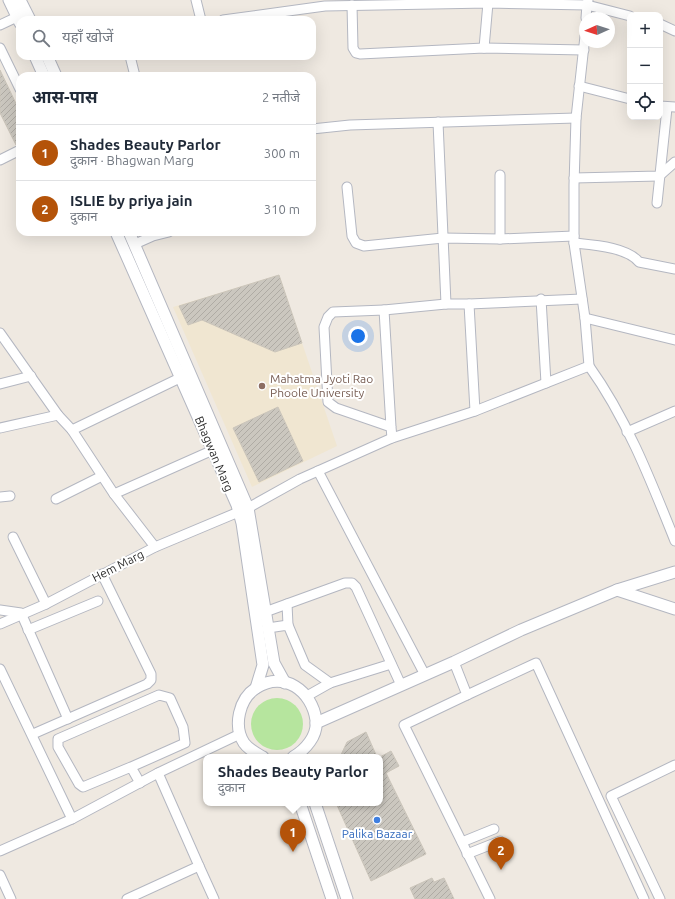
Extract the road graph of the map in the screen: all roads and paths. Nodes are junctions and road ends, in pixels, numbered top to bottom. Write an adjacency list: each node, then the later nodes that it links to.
1 (9, 0): 11 (street)
2 (20, 0): 12 (street)
3 (196, 0): 13 (street)
4 (399, 2): 7 (street); 8 (street)
5 (588, 2): 7 (street); 9 (street); 10 (street)
6 (325, 3): 8 (street); 14 (street)
7 (488, 3): 20 (street)
8 (352, 5): 20 (street)
9 (587, 12)
10 (627, 15)
11 (17, 16)
12 (28, 16)
13 (200, 16)
14 (247, 16)
15 (16, 21): 16 (street)
16 (0, 25)
17 (663, 25): 18 (street)
18 (675, 31)
19 (0, 48): 28 (street)
20 (484, 48): 21 (street)
21 (584, 50): 29 (street)
22 (37, 60): 25 (street)
23 (49, 60): 26 (street)
24 (131, 60): 27 (street)
25 (42, 72)
26 (54, 72)
27 (134, 72)
28 (16, 81)
29 (579, 86): 30 (street); 32 (street)
30 (627, 98)
31 (667, 107): 39 (street)
32 (576, 118): 33 (street); 40 (street)
33 (438, 122): 34 (street); 46 (street)
34 (316, 129)
35 (16, 152): 36 (street)
36 (0, 160)
37 (675, 162): 39 (street)
38 (500, 175): 47 (street)
39 (659, 176): 40 (street); 42 (street)
40 (574, 178): 48 (street)
41 (347, 186): 46 (street)
42 (657, 203)
43 (118, 236): 61 (street, Bhagwan Marg)
44 (131, 236): 49 (street, Bhagwan Marg)
45 (153, 236): 49 (street)
46 (443, 238): 47 (street); 53 (street)
47 (500, 239): 48 (street)
48 (574, 239): 50 (street); 52 (street)
49 (135, 244): 61 (street, Bhagwan Marg)
50 (675, 269)
51 (541, 299): 52 (street); 54 (street); 62 (street)
52 (582, 299): 56 (street)
53 (446, 304): 54 (street); 55 (street)
54 (469, 304): 64 (street)
55 (384, 310): 67 (street); 67 (street)
56 (585, 318): 58 (street); 59 (street)
57 (0, 333): 60 (street)
58 (675, 340)
59 (589, 366): 62 (street, Hem Marg); 70 (street)
60 (31, 376): 63 (street); 66 (street)
61 (185, 376): 69 (street); 72 (street, Bhagwan Marg); 79 (street, Bhagwan Marg)
62 (546, 383): 64 (street, Hem Marg)
63 (0, 384)
64 (475, 411): 71 (street, Hem Marg)
65 (675, 411): 70 (street)
66 (58, 415): 68 (street); 69 (street)
67 (391, 427): 71 (street)
68 (0, 428)
69 (72, 430): 74 (street)
70 (627, 432): 81 (street)
71 (392, 438): 73 (street, Hem Marg)
72 (212, 450): 75 (street); 79 (street, Bhagwan Marg)
73 (318, 471): 79 (street, Hem Marg); 100 (street)
74 (102, 476): 75 (street); 78 (street)
75 (114, 494): 82 (street)
76 (10, 496): 77 (street)
77 (0, 497)
78 (56, 499)
79 (243, 510): 82 (street, Hem Marg); 91 (street, Bhagwan Marg); 104 (street, Bhagwan Marg)
80 (13, 537): 87 (street)
81 (675, 541)
82 (155, 547): 84 (street, Hem Marg)
83 (675, 572): 85 (street)
84 (102, 574): 87 (street, Hem Marg); 107 (street)
85 (617, 590): 89 (street); 97 (street)
86 (98, 601): 96 (street)
87 (46, 604): 92 (street, Hem Marg)
88 (287, 604): 91 (street); 94 (street); 98 (street)
89 (675, 609)
90 (0, 610): 92 (street)
91 (266, 612): 95 (street, Bhagwan Marg)
92 (22, 613): 93 (street, Hem Marg); 96 (street)
93 (0, 624)
94 (288, 625): 95 (street); 102 (street)
95 (268, 628): 101 (street, Bhagwan Marg)
96 (28, 630): 107 (street)
97 (454, 662): 100 (street); 105 (street)
98 (391, 664): 102 (street); 103 (street)
99 (0, 669): 109 (street)
100 (425, 674): 103 (street)
101 (285, 683): 104 (street); 106 (street)
102 (330, 683): 106 (street)
103 (401, 685): 108 (street)
104 (256, 688): 110 (street)
105 (467, 694): 122 (street); 133 (street)
106 (307, 696): 108 (street)
107 (68, 719): 109 (street)
108 (316, 723): 111 (street)
109 (33, 734): 119 (street)
110 (240, 734): 112 (street); 115 (street)
111 (304, 753)
112 (258, 754)
113 (675, 765): 134 (street)
114 (131, 767): 114 (street); 116 (street)
115 (158, 773): 116 (street); 125 (street)
116 (140, 783): 119 (street)
117 (301, 806): 130 (street)
118 (316, 806): 131 (street)
119 (72, 819): 123 (street)
120 (494, 829): 122 (street)
121 (500, 841): 124 (street)
122 (462, 842): 124 (street)
123 (0, 851)
124 (468, 854): 132 (street)
125 (199, 866): 128 (street); 129 (street)
126 (0, 876): 127 (street)
127 (11, 899)
128 (127, 899)
129 (214, 899)
130 (332, 899)
131 (347, 899)
132 (490, 899)
133 (644, 899)
134 (660, 899)

